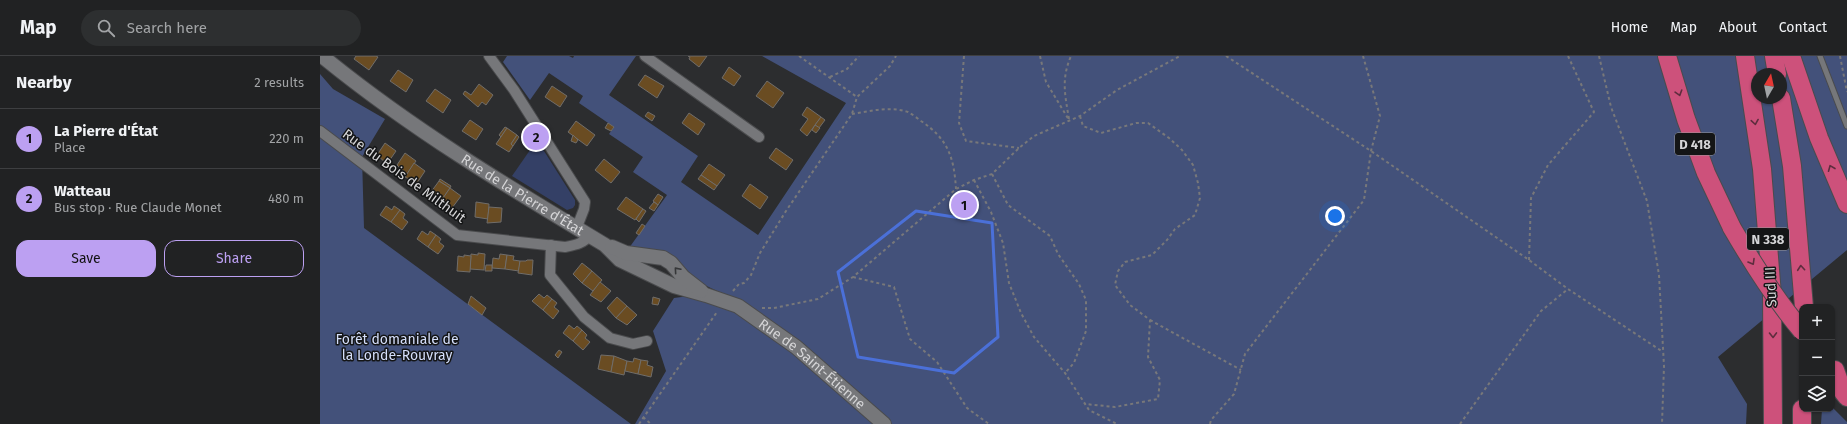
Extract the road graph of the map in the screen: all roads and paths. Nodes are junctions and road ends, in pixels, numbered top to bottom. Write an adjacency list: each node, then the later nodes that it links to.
1 (322, 56): 38 (street, Rue de la Pierre d'État)
2 (489, 56): 38 (street)
3 (645, 56): 31 (street)
4 (799, 56): 22 (path)
5 (859, 56): 22 (path)
6 (896, 56): 24 (path)
7 (964, 56): 32 (path)
8 (1040, 56): 28 (path)
9 (1071, 56): 28 (path)
10 (1180, 56): 27 (path)
11 (1226, 56): 33 (path)
12 (1363, 56): 33 (path)
13 (1568, 56): 42 (path)
14 (1599, 56): 53 (path)
15 (1667, 56): 51 (highway, D 418, one-way to 51, bridge)
16 (1745, 56): 69 (highway, Sud III / N 338, one-way to 69)
17 (1774, 56): 21 (highway)
18 (1792, 56): 37 (highway, one-way to 18)
19 (1820, 56): 29 (lane)
20 (1840, 56): 23 (path)
21 (1776, 68)
22 (830, 77): 24 (path)
23 (1847, 92)
24 (857, 97): 26 (path)
25 (1782, 104): 47 (highway, N 338, one-way to 25)
26 (852, 114): 36 (path); 46 (path)
27 (1080, 116): 28 (path); 50 (path)
28 (1069, 120): 32 (path)
29 (1847, 126)
30 (320, 131): 40 (street, Rue du Bois de Milthuit)
31 (760, 136)
32 (1019, 148): 34 (path)
33 (1371, 151): 42 (path); 54 (path)
34 (992, 174): 35 (path); 55 (path)
35 (974, 180): 36 (path); 55 (path)
36 (956, 189): 43 (path)
37 (1847, 204)
38 (577, 227): 39 (street, Rue de la Pierre d'État)
39 (590, 235): 40 (street, Rue du Bois de Milthuit); 41 (street, Rue de la Pierre d'État)
40 (551, 245): 52 (street)
41 (605, 245): 45 (street, Rue de la Pierre d'État); 45 (street, one-way to 41)
42 (1529, 260): 44 (path)
43 (853, 277): 49 (path); 64 (path)
44 (1568, 289): 53 (path); 67 (path)
45 (706, 295): 46 (street, Rue de la Pierre d'État)
46 (724, 302): 48 (street, Rue de la Pierre d'État); 60 (path)
47 (1804, 304)
48 (738, 306): 63 (street, Rue de Saint-Étienne)
49 (760, 307)
50 (1150, 320): 54 (path); 58 (path)
51 (1799, 328)
52 (648, 341)
53 (1663, 352): 68 (path)
54 (1241, 370): 66 (path)
55 (1065, 373): 58 (path)
56 (1838, 373): 57 (highway)
57 (1847, 397)
58 (1085, 404): 65 (path)
59 (1802, 412): 70 (highway)
60 (643, 417): 61 (path); 62 (path)
61 (639, 424)
62 (651, 424)
63 (884, 424)
64 (989, 424)
65 (1117, 424)
66 (1210, 424)
67 (1460, 424)
68 (1662, 424)
69 (1773, 424)
70 (1802, 424)

